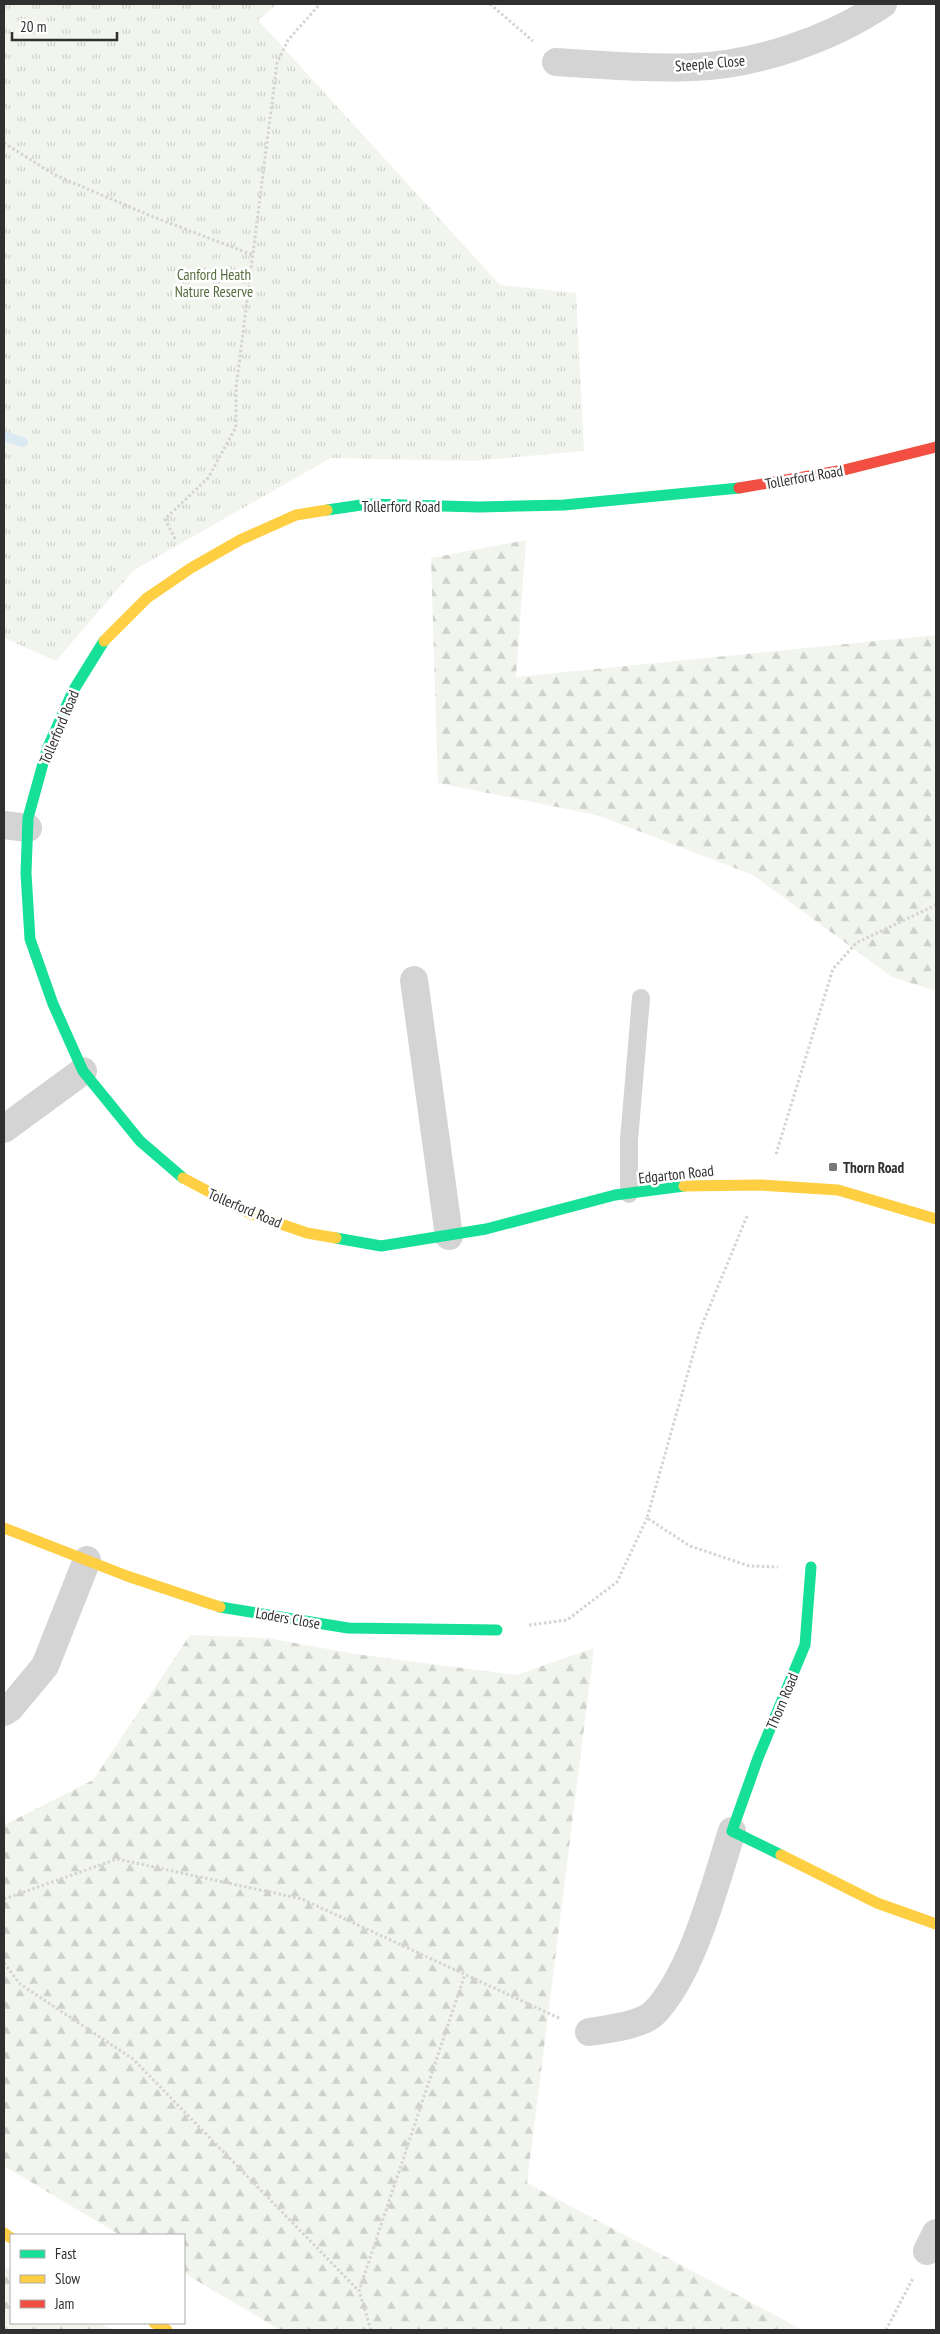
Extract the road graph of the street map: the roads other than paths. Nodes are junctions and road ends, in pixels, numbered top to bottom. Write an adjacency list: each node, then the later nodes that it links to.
1 (883, 4): 2 (street, Steeple Close)
2 (556, 62)
3 (936, 447): 4 (street, Tollerford Road)
4 (16, 826): 7 (street, Tollerford Road)
5 (414, 980): 11 (street)
6 (641, 998): 9 (lane)
7 (83, 1071): 8 (street); 11 (street, Tollerford Road)
8 (4, 1130)
9 (629, 1194): 10 (street, Edgarton Road); 11 (street, Edgarton Road)
10 (936, 1219)
11 (449, 1236)
12 (4, 1528): 13 (street, Loders Close)
13 (87, 1560): 15 (street, Loders Close); 16 (street)
14 (811, 1567): 17 (street, Thorn Road)
15 (497, 1630)
16 (4, 1712)
17 (732, 1831): 18 (street); 19 (street, Thorn Road)
18 (936, 1924)
19 (589, 2032)
20 (156, 2324): 21 (street)
21 (167, 2330)

